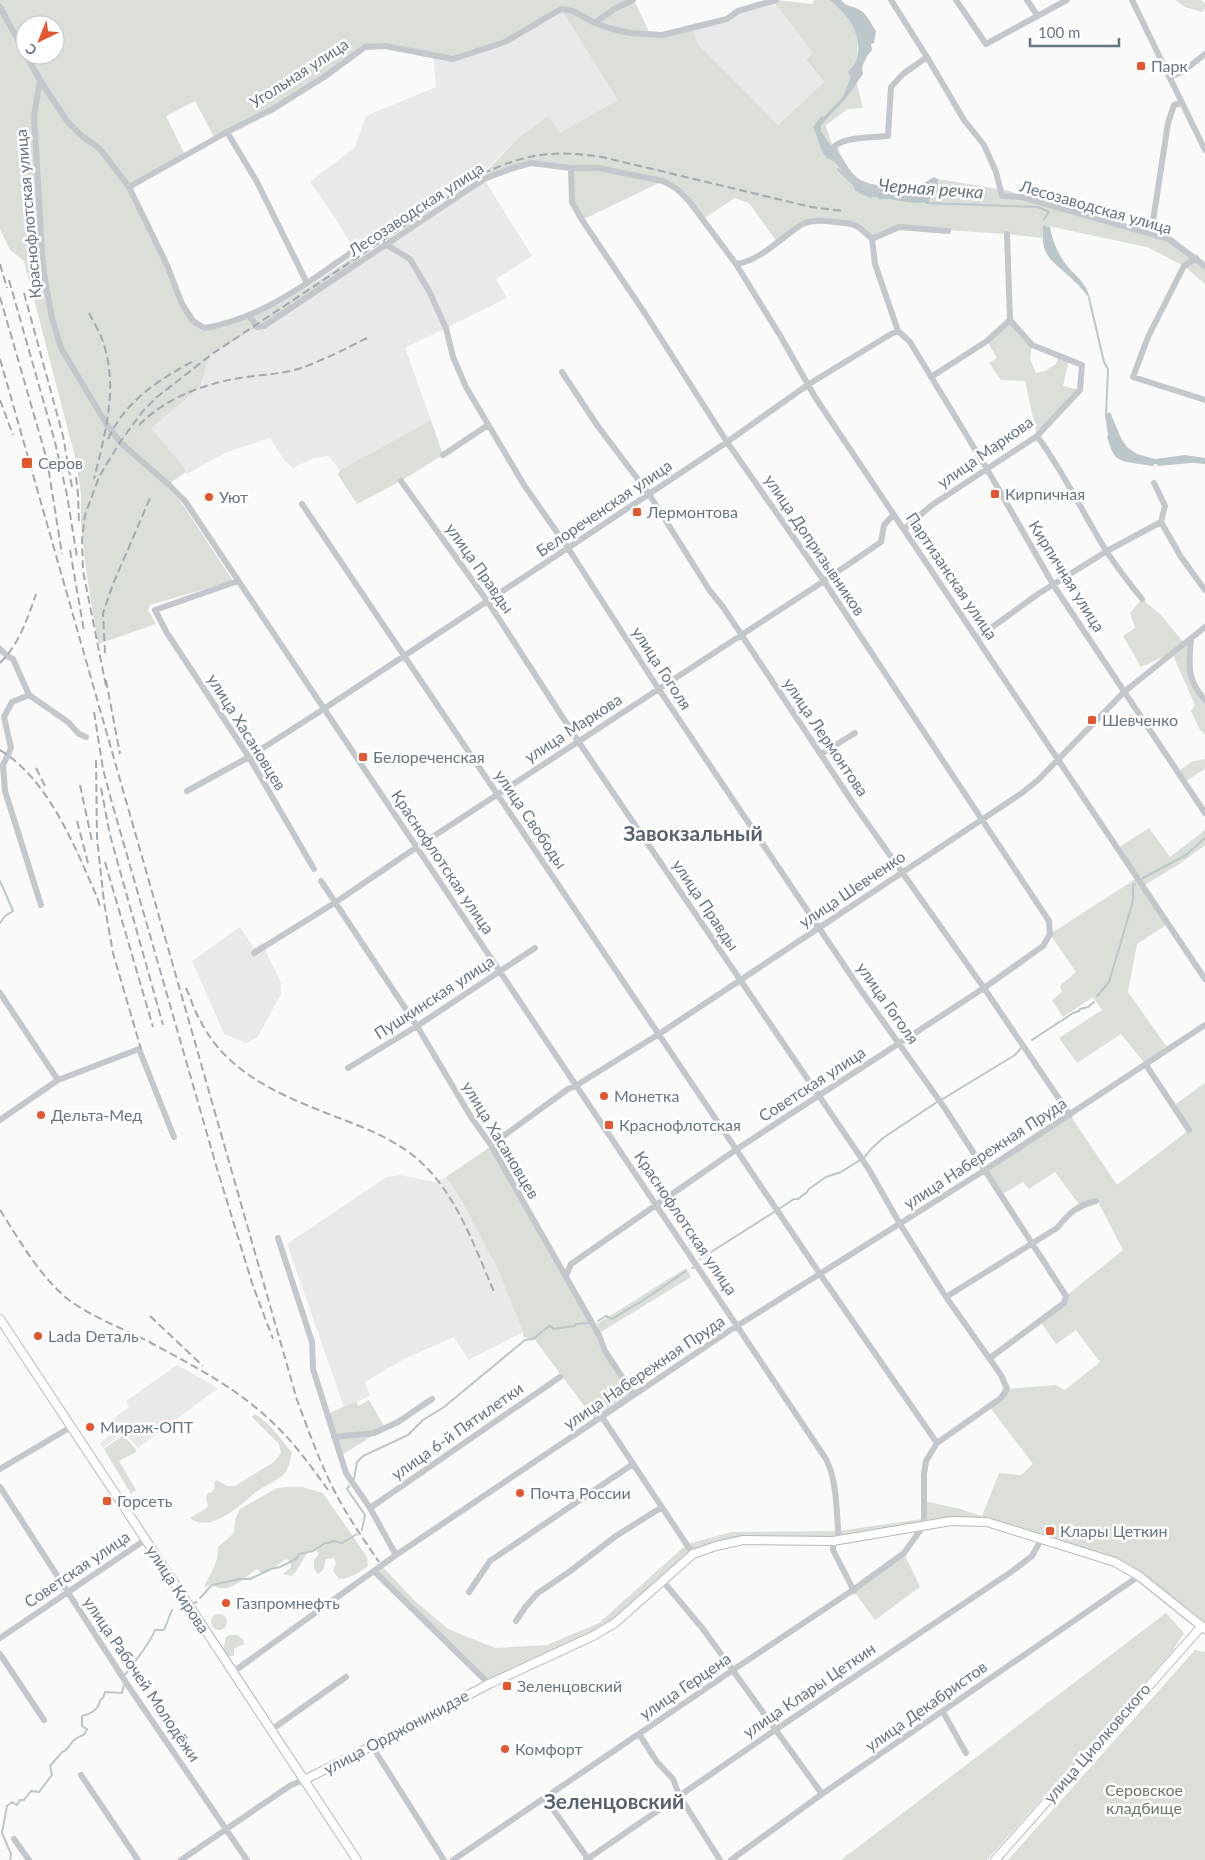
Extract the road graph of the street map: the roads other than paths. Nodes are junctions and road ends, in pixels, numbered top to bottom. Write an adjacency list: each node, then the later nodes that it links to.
1 (633, 0): 10 (street)
2 (891, 0): 13 (street)
3 (956, 0): 9 (street)
4 (1027, 0): 9 (street)
5 (1067, 0): 9 (street)
6 (1132, 0): 15 (street)
7 (773, 1): 10 (street, Угольная улица)
8 (0, 7): 11 (street)
9 (1037, 15)
10 (595, 23): 18 (street, Угольная улица)
11 (15, 34)
12 (1205, 54): 15 (street)
13 (928, 57): 23 (street); 26 (street, Лесозаводская улица)
14 (32, 65): 16 (street)
15 (1170, 77): 17 (street)
16 (40, 80): 21 (street); 55 (street, Краснофлотская улица)
17 (1182, 103): 19 (street); 26 (street)
18 (226, 132): 21 (street, Угольная улица); 33 (street)
19 (1205, 150)
20 (571, 168): 22 (street, Лесозаводская улица); 28 (street, Лесозаводская улица); 43 (street, улица Допризывников)
21 (129, 187): 34 (street)
22 (677, 189): 31 (street, Партизанская улица)
23 (893, 191)
24 (948, 231): 27 (street)
25 (1007, 234): 35 (street)
26 (1151, 234): 30 (street, Лесозаводская улица)
27 (872, 239): 31 (street); 36 (street, Кирпичная улица)
28 (385, 244): 34 (street, Лесозаводская улица); 41 (street, улица Гоголя)
29 (356, 247): 33 (street)
30 (1196, 258): 32 (street, Лесозаводская улица); 40 (street)
31 (736, 264): 39 (street, Партизанская улица)
32 (1205, 266)
33 (307, 283): 34 (street)
34 (249, 314)
35 (1010, 320): 38 (street); 42 (street, улица Маркова)
36 (898, 331): 38 (street, Кирпичная улица); 39 (street, Белореченская улица)
37 (562, 372): 48 (street, улица Лермонтова)
38 (931, 377): 45 (street, Кирпичная улица)
39 (809, 384): 43 (street, Белореченская улица); 50 (street, Партизанская улица)
40 (1205, 400)
41 (488, 425): 44 (street); 53 (street, улица Гоголя)
42 (1036, 436): 45 (street, улица Маркова); 54 (street)
43 (728, 442): 48 (street, Белореченская улица); 56 (street, улица Допризывников)
44 (443, 455)
45 (987, 469): 52 (street, улица Маркова); 57 (street, Кирпичная улица)
46 (401, 481): 60 (street, улица Правды)
47 (1154, 482): 51 (street)
48 (649, 494): 53 (street, Белореченская улица); 62 (street, улица Лермонтова)
49 (302, 504): 66 (street, улица Свободы)
50 (893, 515): 52 (street, Партизанская улица); 56 (street, улица Маркова)
51 (1161, 522): 54 (street); 58 (street)
52 (904, 529): 63 (street, Партизанская улица)
53 (568, 548): 60 (street, Белореченская улица); 67 (street, улица Гоголя)
54 (1106, 551): 57 (street); 59 (street)
55 (238, 581): 71 (street, Краснофлотская улица); 76 (street, улица Хасановцев)
56 (824, 581): 62 (street, улица Маркова); 81 (street, улица Допризывников)
57 (1054, 586): 63 (street); 68 (street, Кирпичная улица)
58 (1205, 590)
59 (1142, 599)
60 (488, 602): 66 (street, Белореченская улица); 74 (street, улица Правды)
61 (1205, 627): 64 (street, улица Шевченко)
62 (742, 636): 67 (street, улица Маркова); 75 (street, улица Лермонтова)
63 (977, 638): 77 (street, Партизанская улица)
64 (1191, 639): 68 (street, улица Шевченко); 70 (street)
65 (0, 649): 69 (street)
66 (404, 656): 71 (street, Белореченская улица); 79 (street, улица Свободы)
67 (658, 688): 74 (street, улица Маркова); 88 (street, улица Гоголя)
68 (1124, 692): 77 (street, улица Шевченко); 80 (street, Кирпичная улица)
69 (29, 694): 73 (street); 87 (street)
70 (1205, 700)
71 (324, 709): 76 (street, Белореченская улица); 82 (street, Краснофлотская улица)
72 (855, 733): 75 (street)
73 (86, 737)
74 (578, 741): 79 (street, улица Маркова); 93 (street, улица Правды)
75 (821, 754): 84 (street, улица Лермонтова)
76 (249, 757): 78 (street, Белореченская улица); 83 (street, улица Хасановцев)
77 (1059, 760): 81 (street, улица Шевченко); 94 (street, Партизанская улица)
78 (187, 791)
79 (498, 794): 82 (street, улица Маркова); 99 (street, улица Свободы)
80 (1205, 813)
81 (982, 819): 84 (street, улица Шевченко); 89 (street, улица Допризывников)
82 (417, 847): 86 (street, улица Маркова); 92 (street, Краснофлотская улица)
83 (314, 869)
84 (902, 873): 88 (street, улица Шевченко); 95 (street, улица Лермонтова)
85 (322, 881): 86 (street, улица Хасановцев)
86 (336, 902): 91 (street, улица Маркова); 97 (street, улица Хасановцев)
87 (41, 905)
88 (820, 928): 93 (street, улица Шевченко); 100 (street, улица Гоголя)
89 (1050, 934): 95 (street, Советская улица)
90 (535, 948): 92 (street, Пушкинская улица)
91 (254, 953)
92 (500, 971): 97 (street, Пушкинская улица); 104 (street, Краснофлотская улица)
93 (740, 979): 99 (street, улица Шевченко); 105 (street, улица Правды)
94 (1205, 979)
95 (984, 988): 100 (street, Советская улица); 106 (street, улица Лермонтова)
96 (0, 993): 103 (street)
97 (417, 1026): 102 (street, Пушкинская улица); 110 (street, улица Хасановцев)
98 (1205, 1026): 101 (street, улица Набережная Пруда)
99 (659, 1034): 104 (street, улица Шевченко); 111 (street, улица Свободы)
100 (899, 1043): 105 (street, Советская улица); 112 (street, улица Гоголя)
101 (1146, 1066): 106 (street, улица Набережная Пруда); 108 (street)
102 (348, 1068)
103 (58, 1080): 107 (street); 109 (street)
104 (577, 1085): 110 (street, улица Шевченко); 114 (street, Краснофлотская улица)
105 (819, 1096): 111 (street, Советская улица); 115 (street, улица Правды)
106 (1070, 1115): 112 (street, улица Набережная Пруда)
107 (0, 1120)
108 (1189, 1130)
109 (174, 1137)
110 (491, 1145): 119 (street, улица Хасановцев)
111 (737, 1149): 114 (street, Советская улица); 118 (street, улица Свободы)
112 (985, 1170): 115 (street, улица Набережная Пруда); 117 (street)
113 (1096, 1201): 117 (street)
114 (657, 1205): 119 (street, Советская улица); 122 (street, Краснофлотская улица)
115 (900, 1224): 118 (street, улица Набережная Пруда); 120 (street)
116 (278, 1238): 129 (street)
117 (1031, 1244): 120 (street); 123 (street)
118 (820, 1274): 122 (street, улица Набережная Пруда); 130 (street)
119 (566, 1276): 125 (street, улица Хасановцев)
120 (946, 1297): 123 (street)
121 (0, 1319): 128 (main road, улица Кирова)
122 (738, 1325): 125 (street, улица Набережная Пруда); 139 (street, Краснофлотская улица)
123 (990, 1358): 130 (street)
124 (560, 1377): 135 (street, улица 6-й Пятилетки)
125 (634, 1395): 127 (street, улица Набережная Пруда)
126 (432, 1399): 129 (street)
127 (602, 1417): 131 (street); 141 (street, улица Набережная Пруда)
128 (71, 1427): 132 (street); 138 (main road, улица Кирова)
129 (334, 1437): 135 (street)
130 (937, 1443): 136 (street)
131 (633, 1464): 134 (street); 147 (street)
132 (0, 1469)
133 (0, 1487): 146 (street, улица Рабочей Молодёжи)
134 (662, 1507): 140 (street); 148 (street)
135 (370, 1508): 141 (street)
136 (924, 1525): 137 (main road, улица Орджоникидзе); 139 (main road, улица Орджоникидзе); 145 (street, улица Герцена)
137 (1042, 1538): 143 (main road, улица Орджоникидзе); 159 (street, улица Клары Цеткин)
138 (146, 1540): 146 (street, Советская улица); 153 (main road, улица Кирова)
139 (836, 1540): 140 (main road, улица Орджоникидзе); 145 (street, Краснофлотская улица)
140 (693, 1554): 144 (main road, улица Орджоникидзе)
141 (396, 1556): 142 (street, улица Набережная Пруда)
142 (375, 1572): 153 (street, улица Набережная Пруда); 155 (street, улица Орджоникидзе)
143 (1139, 1576): 149 (main road, улица Орджоникидзе); 156 (street, улица Декабристов)
144 (662, 1580): 152 (street); 155 (main road, улица Орджоникидзе)
145 (853, 1591): 152 (street, улица Герцена)
146 (68, 1592): 150 (street, Советская улица); 168 (street, улица Рабочей Молодёжи)
147 (469, 1592)
148 (516, 1621)
149 (1203, 1628): 180 (main road, улица Циолковского)
150 (0, 1638)
151 (0, 1654): 157 (street)
152 (733, 1670): 159 (street); 160 (street, улица Герцена)
153 (233, 1672): 158 (main road, улица Кирова)
154 (346, 1677): 158 (street)
155 (489, 1684): 161 (main road, улица Орджоникидзе)
156 (943, 1712): 162 (street); 165 (street, улица Декабристов)
157 (44, 1720)
158 (271, 1730): 164 (main road, улица Кирова)
159 (775, 1730): 165 (street); 166 (street, улица Клары Цеткин)
160 (639, 1734): 166 (street); 167 (street, улица Герцена)
161 (372, 1746): 164 (main road, улица Орджоникидзе); 175 (street)
162 (966, 1753)
163 (81, 1775): 171 (street)
164 (304, 1780): 168 (street); 174 (main road, улица Кирова)
165 (822, 1794): 179 (street, улица Декабристов)
166 (679, 1795): 177 (street, улица Клары Цеткин); 178 (street)
167 (545, 1798): 176 (street, улица Герцена); 177 (street)
168 (227, 1829): 172 (street); 173 (street, улица Рабочей Молодёжи)
169 (14, 1839): 170 (street)
170 (29, 1860)
171 (138, 1860)
172 (181, 1860)
173 (247, 1860)
174 (357, 1860)
175 (444, 1860)
176 (453, 1860)
177 (588, 1860)
178 (720, 1860)
179 (731, 1860)
180 (995, 1860)

